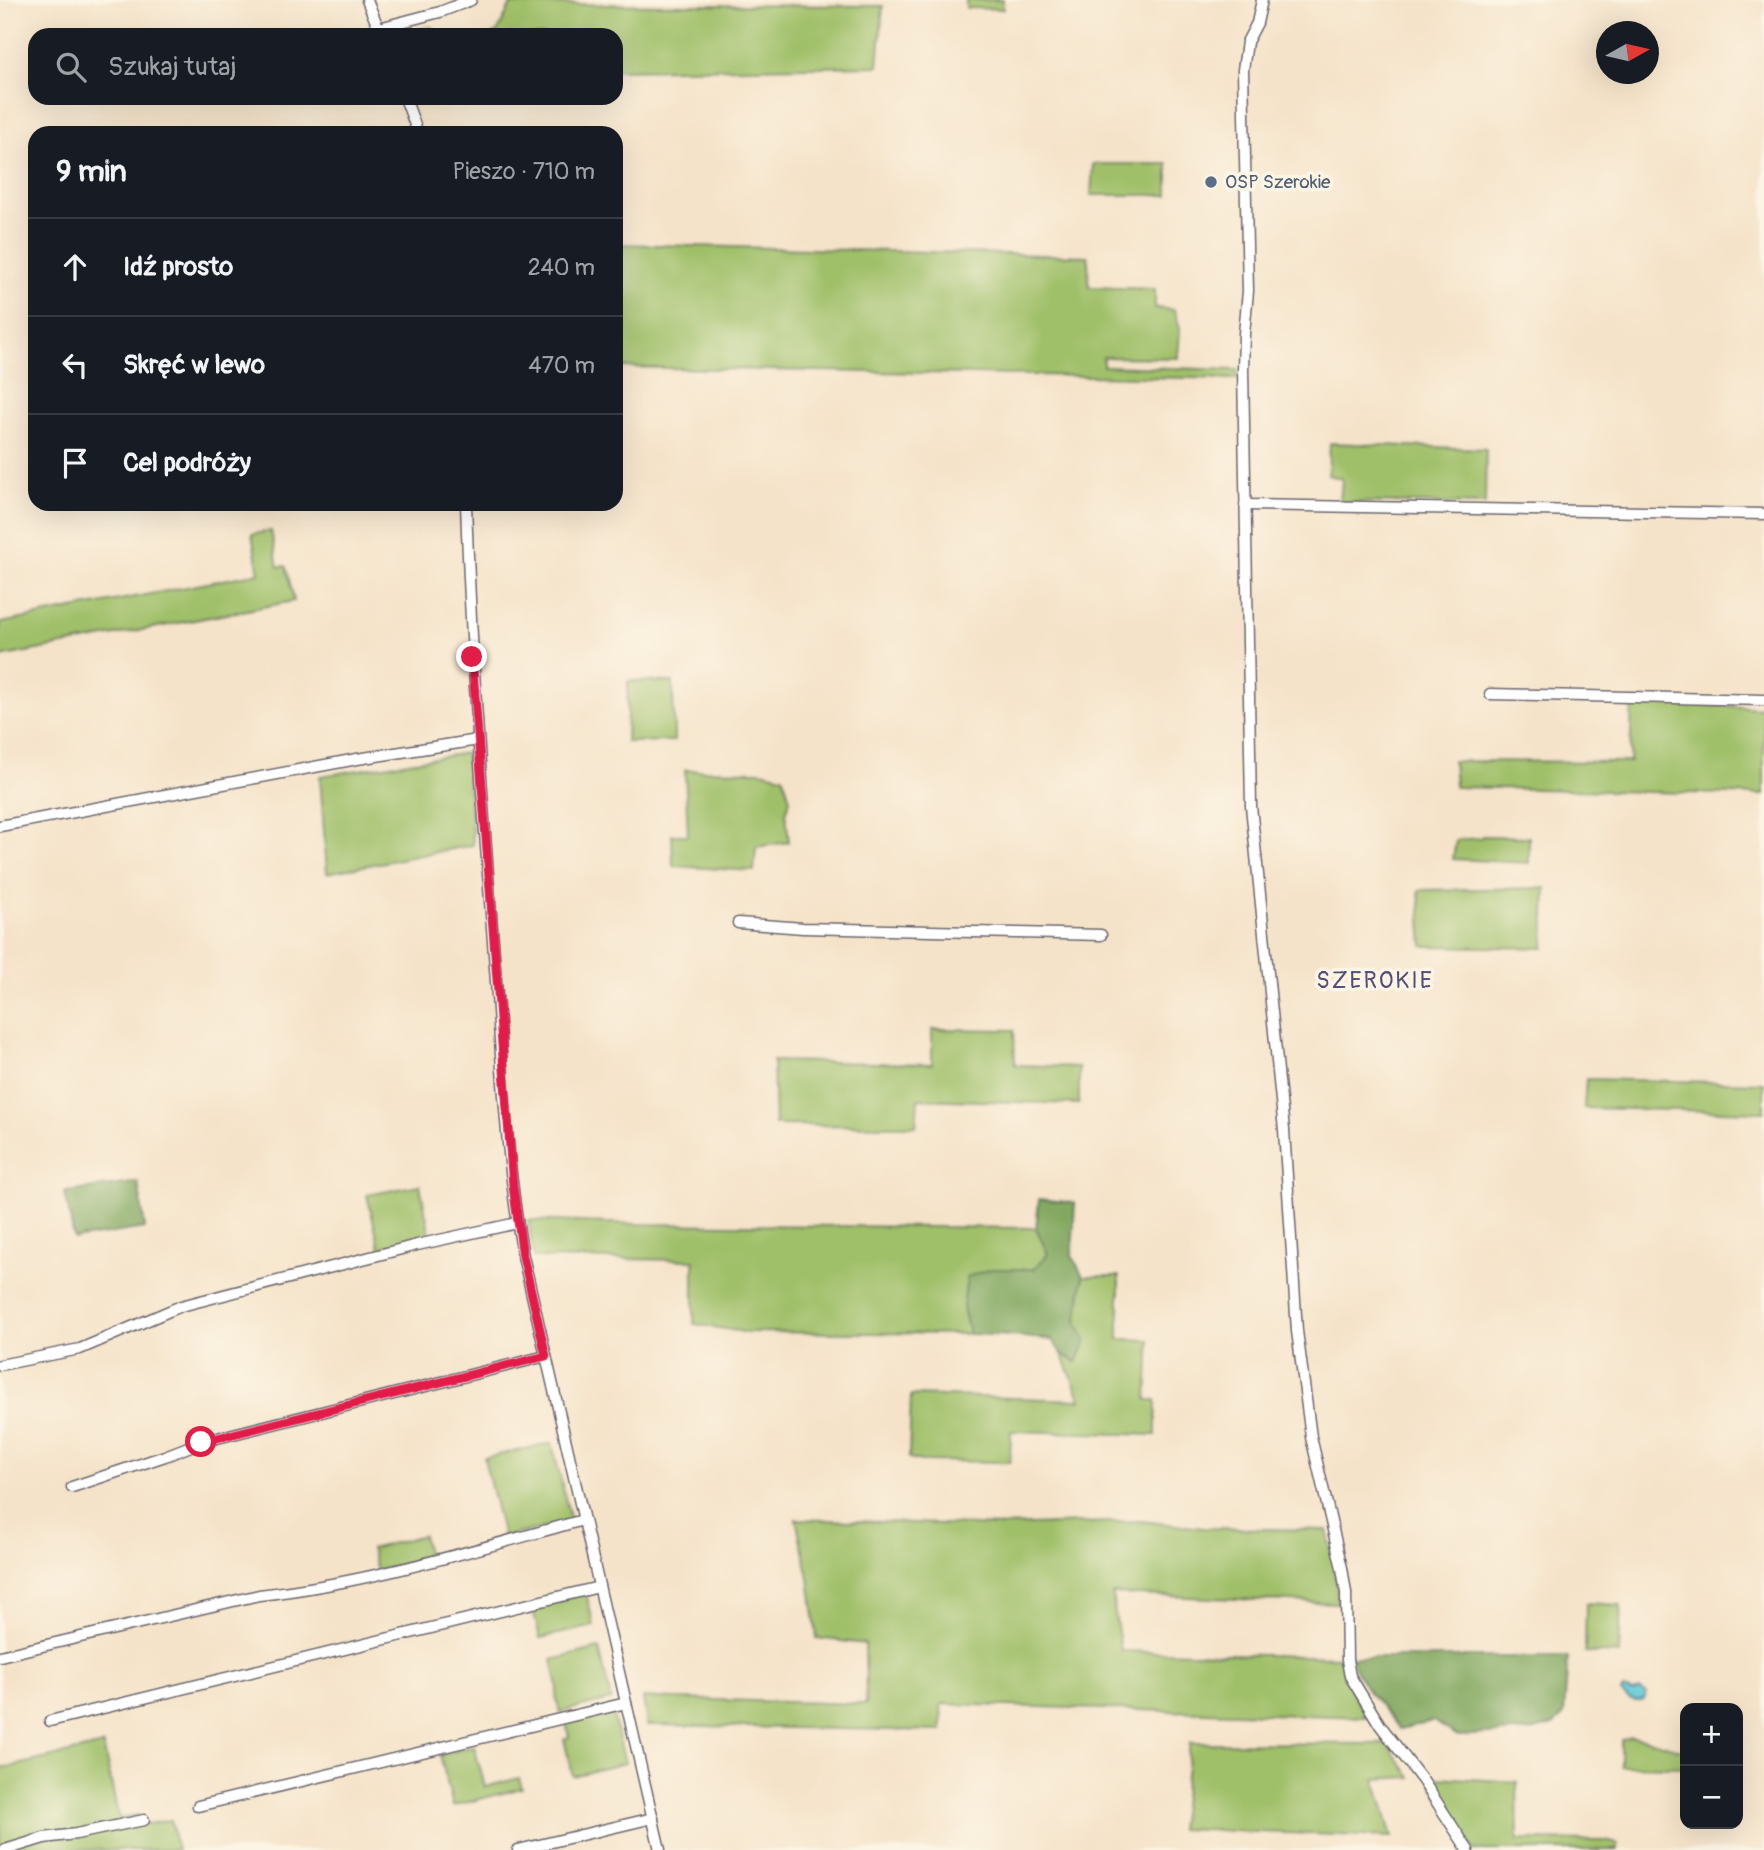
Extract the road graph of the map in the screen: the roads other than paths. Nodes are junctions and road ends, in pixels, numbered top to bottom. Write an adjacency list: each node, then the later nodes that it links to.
1 (368, 0): 4 (street)
2 (471, 0): 5 (street)
3 (1262, 0): 8 (street)
4 (378, 28)
5 (392, 28)
6 (408, 105): 7 (street)
7 (415, 126)
8 (1245, 505): 10 (street); 32 (street)
9 (466, 511): 13 (street)
10 (1764, 514)
11 (1490, 694): 12 (street)
12 (1764, 700)
13 (478, 740): 14 (street); 17 (street)
14 (0, 826)
15 (738, 923): 16 (street)
16 (1101, 935)
17 (517, 1223): 18 (street); 19 (street)
18 (546, 1356): 20 (street); 21 (street)
19 (0, 1365)
20 (72, 1487)
21 (583, 1520): 22 (street); 23 (street)
22 (599, 1587): 24 (street); 25 (street)
23 (0, 1656)
24 (626, 1703): 26 (street); 27 (street)
25 (50, 1721)
26 (198, 1806)
27 (653, 1818): 30 (street); 31 (street)
28 (144, 1820): 29 (street)
29 (5, 1850)
30 (518, 1850)
31 (660, 1850)
32 (1468, 1850)

